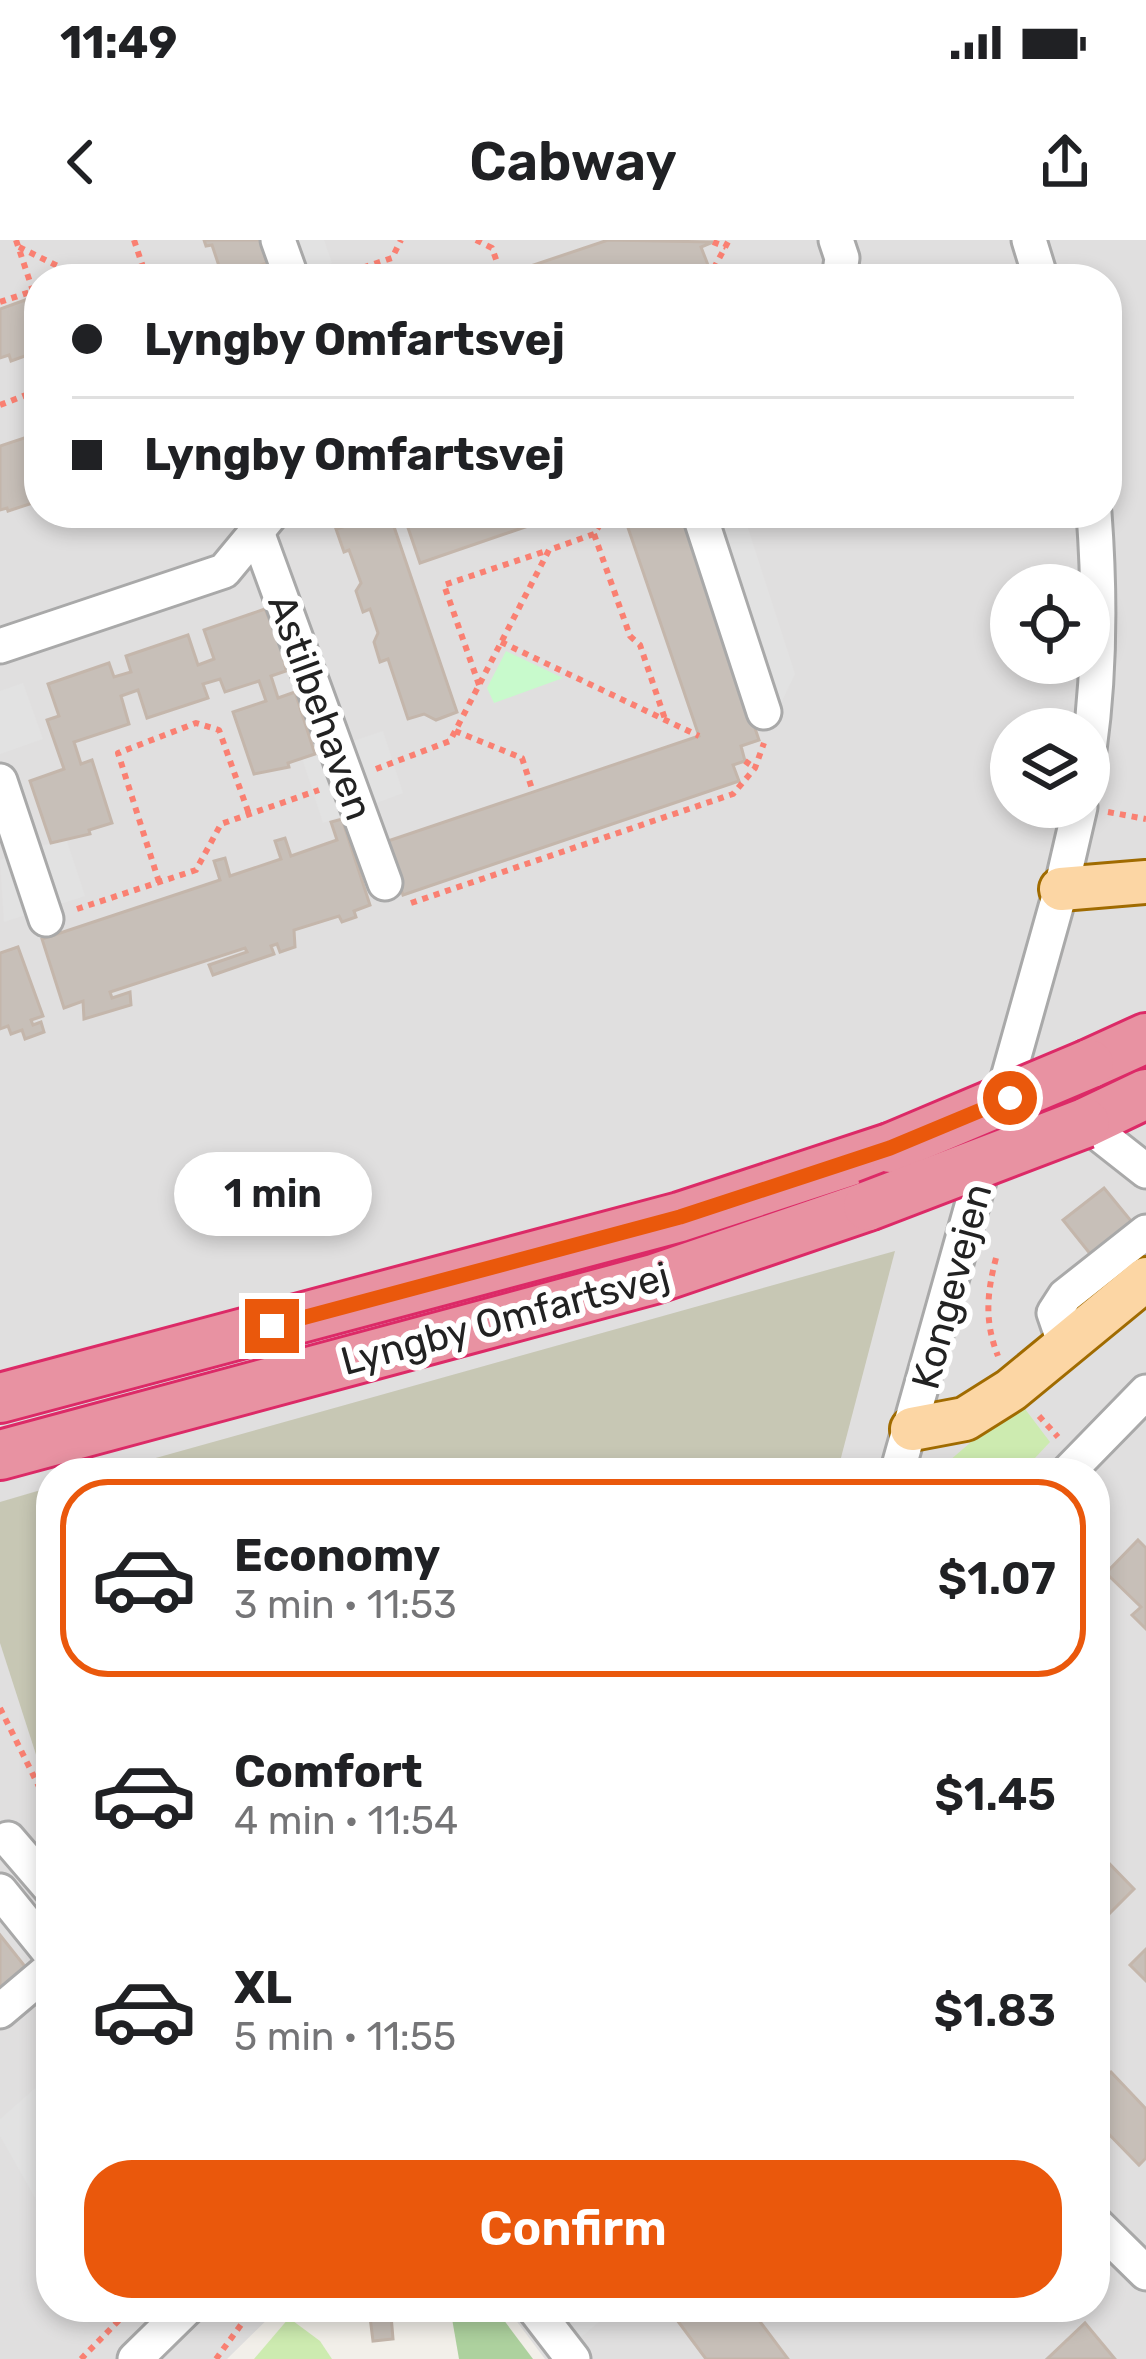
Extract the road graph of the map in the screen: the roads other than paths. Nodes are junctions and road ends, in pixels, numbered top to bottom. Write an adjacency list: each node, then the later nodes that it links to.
1 (259, 528): 5 (street, Astilbehaven)
2 (266, 528): 11 (street, Astilbehaven)
3 (704, 528): 7 (street)
4 (1095, 528): 6 (street)
5 (0, 646)
6 (1095, 708)
7 (764, 712)
8 (0, 781): 13 (street)
9 (1075, 828): 12 (street, Kongevejen)
10 (1146, 882): 12 (main road)
11 (385, 883)
12 (1060, 890): 23 (street, Kongevejen)
13 (46, 920)
14 (1146, 1038): 22 (highway, Lyngby Omfartsvej, bridge)
15 (1146, 1094): 16 (highway, Lyngby Omfartsvej)
16 (1085, 1123): 17 (street); 24 (highway, Lyngby Omfartsvej, bridge)
17 (1144, 1166)
18 (1146, 1232): 20 (street)
19 (1146, 1279): 20 (main road)
20 (1065, 1345): 23 (main road)
21 (1146, 1392): 26 (street)
22 (0, 1398)
23 (912, 1429): 25 (street, Kongevejen)
24 (0, 1455)
25 (902, 1458)
26 (1082, 1458)
27 (8, 1839): 28 (street)
28 (36, 1871)
29 (0, 1891): 30 (street)
30 (36, 1935)
31 (36, 1981): 32 (street)
32 (0, 2011)
33 (1110, 2238): 34 (street)
34 (1146, 2273)
35 (173, 2322): 37 (street)
36 (545, 2322): 38 (street)
37 (135, 2359)
38 (573, 2359)

